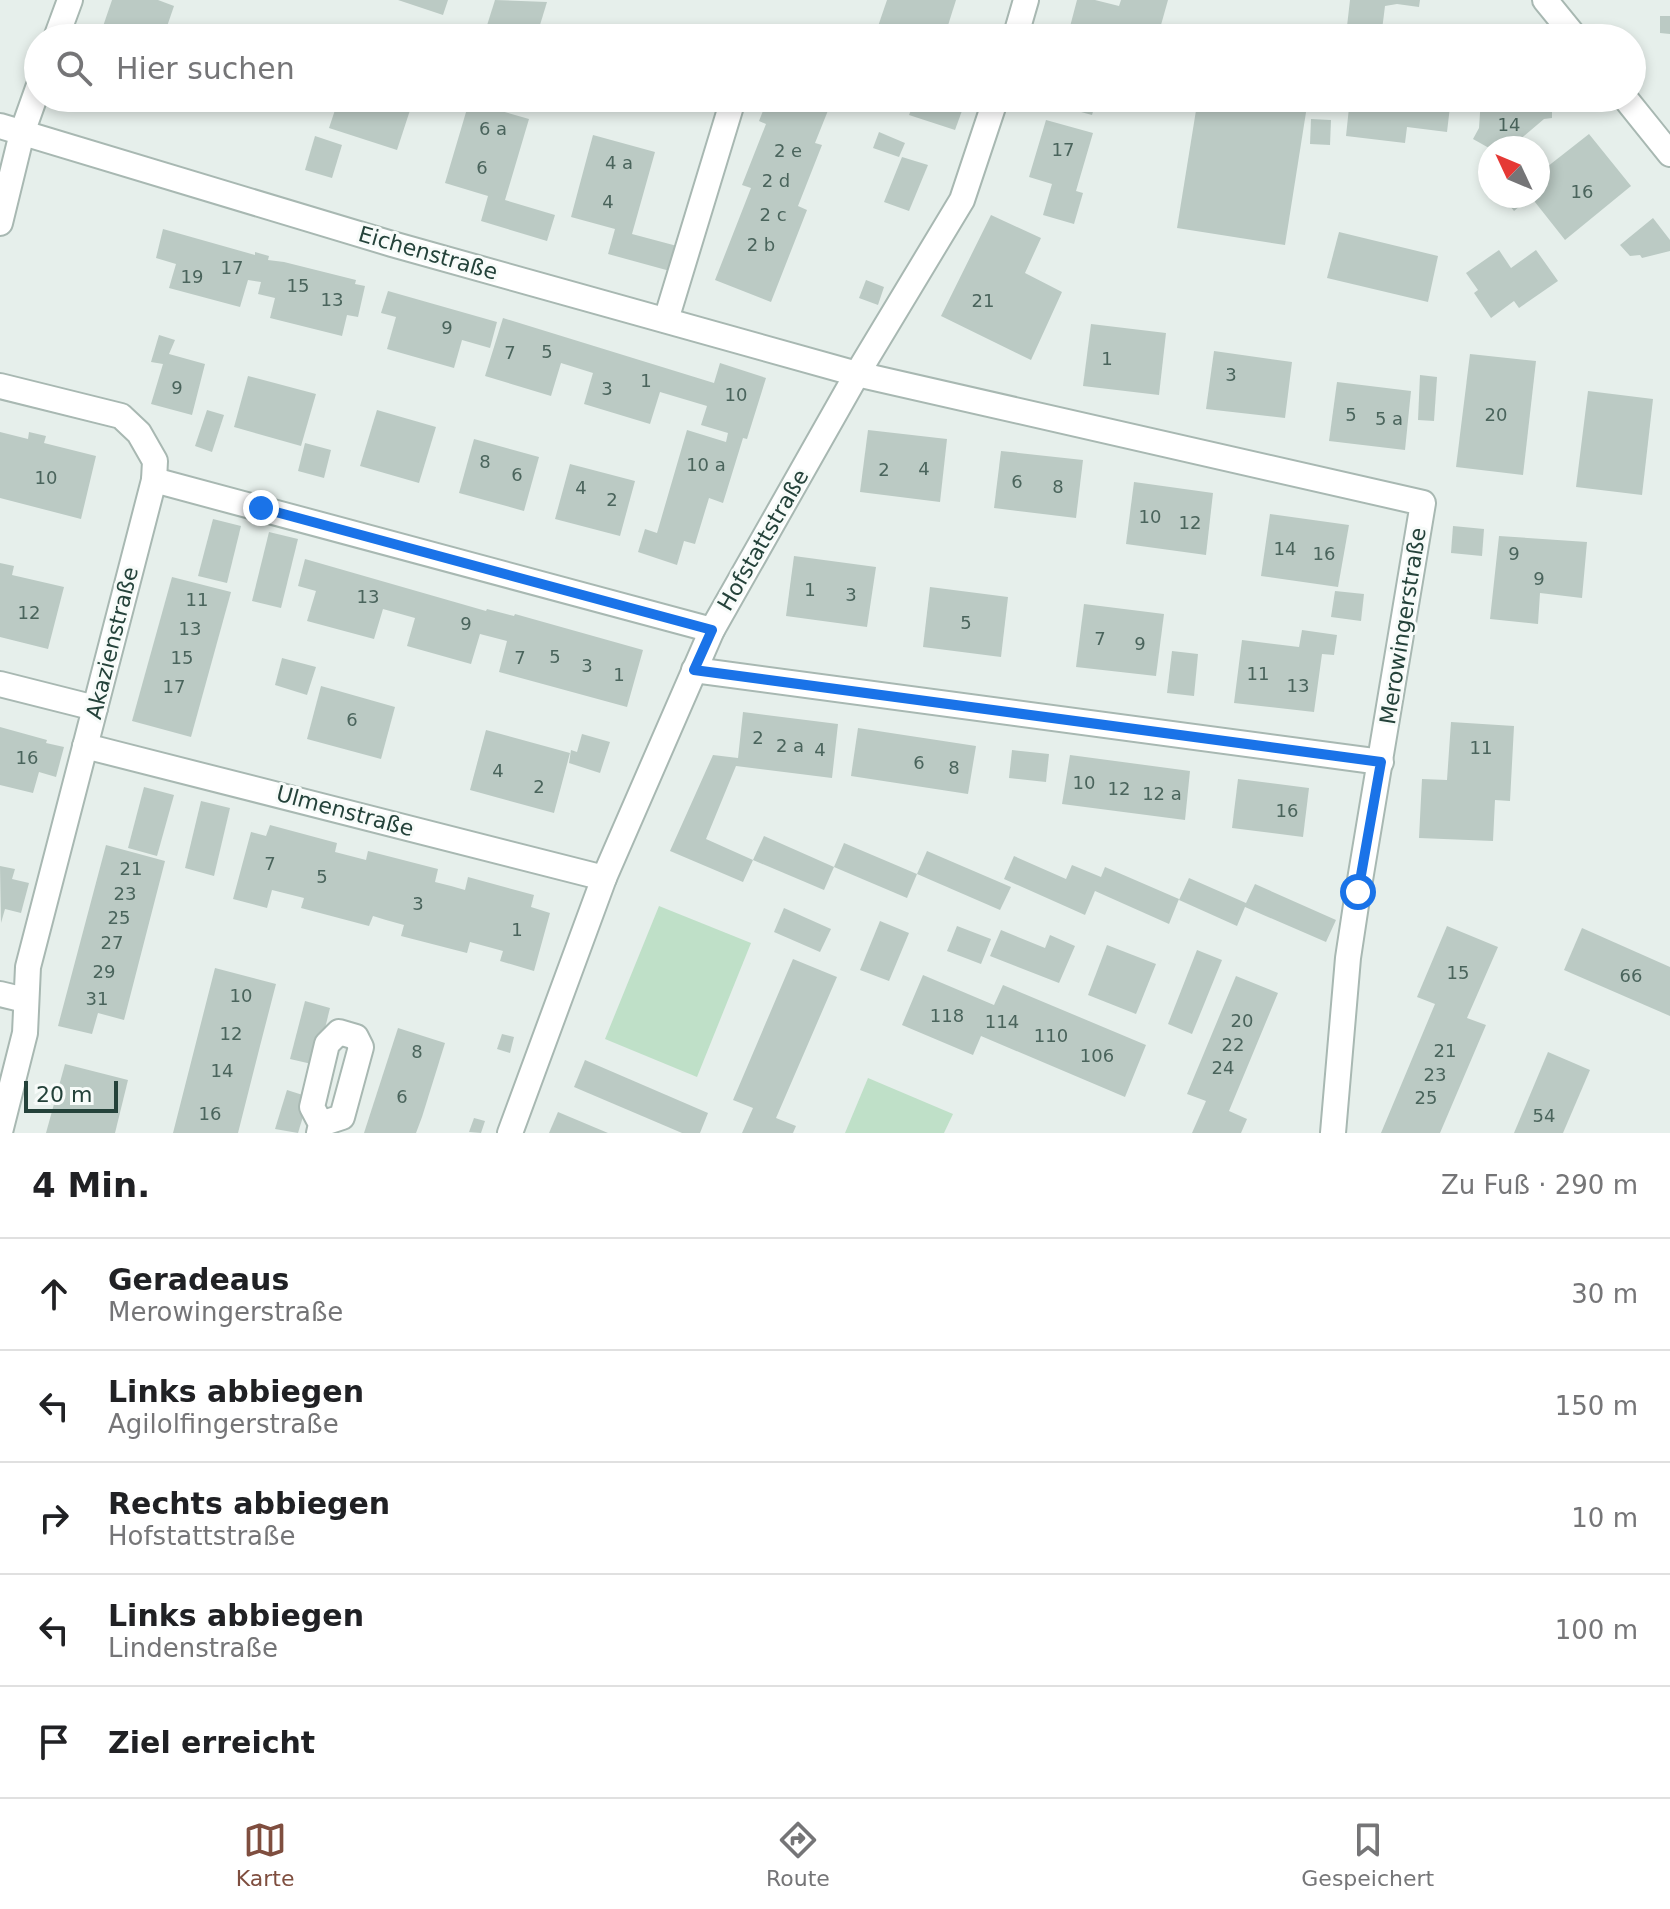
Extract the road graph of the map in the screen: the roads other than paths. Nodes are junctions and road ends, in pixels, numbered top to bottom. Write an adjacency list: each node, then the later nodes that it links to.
1 (70, 0): 4 (street)
2 (1026, 0): 5 (street)
3 (1545, 0): 6 (street)
4 (61, 24)
5 (1019, 24)
6 (1565, 24)
7 (24, 109): 11 (street)
8 (729, 112): 14 (street)
9 (991, 112): 15 (street, Hofstattstraße)
10 (1636, 112): 12 (street)
11 (11, 129): 13 (street); 14 (street, Eichenstraße)
12 (1670, 154)
13 (0, 223)
14 (666, 320): 15 (street, Eichenstraße)
15 (857, 374): 18 (street, Hofstattstraße); 23 (street, Merowingerstraße)
16 (0, 386): 17 (street, Akazienstraße)
17 (154, 480): 18 (street); 21 (street, Akazienstraße)
18 (712, 630): 19 (street, Hofstattstraße)
19 (694, 670): 23 (street); 24 (street, Hofstattstraße)
20 (0, 684): 21 (street)
21 (95, 708): 22 (street, Akazienstraße)
22 (85, 746): 24 (street, Ulmenstraße); 26 (street, Akazienstraße)
23 (1381, 762): 29 (street, Merowingerstraße)
24 (604, 878): 28 (street, Hofstattstraße)
25 (0, 994): 26 (street)
26 (25, 1000): 27 (street, Akazienstraße)
27 (0, 1132)
28 (510, 1133)
29 (1333, 1133)

